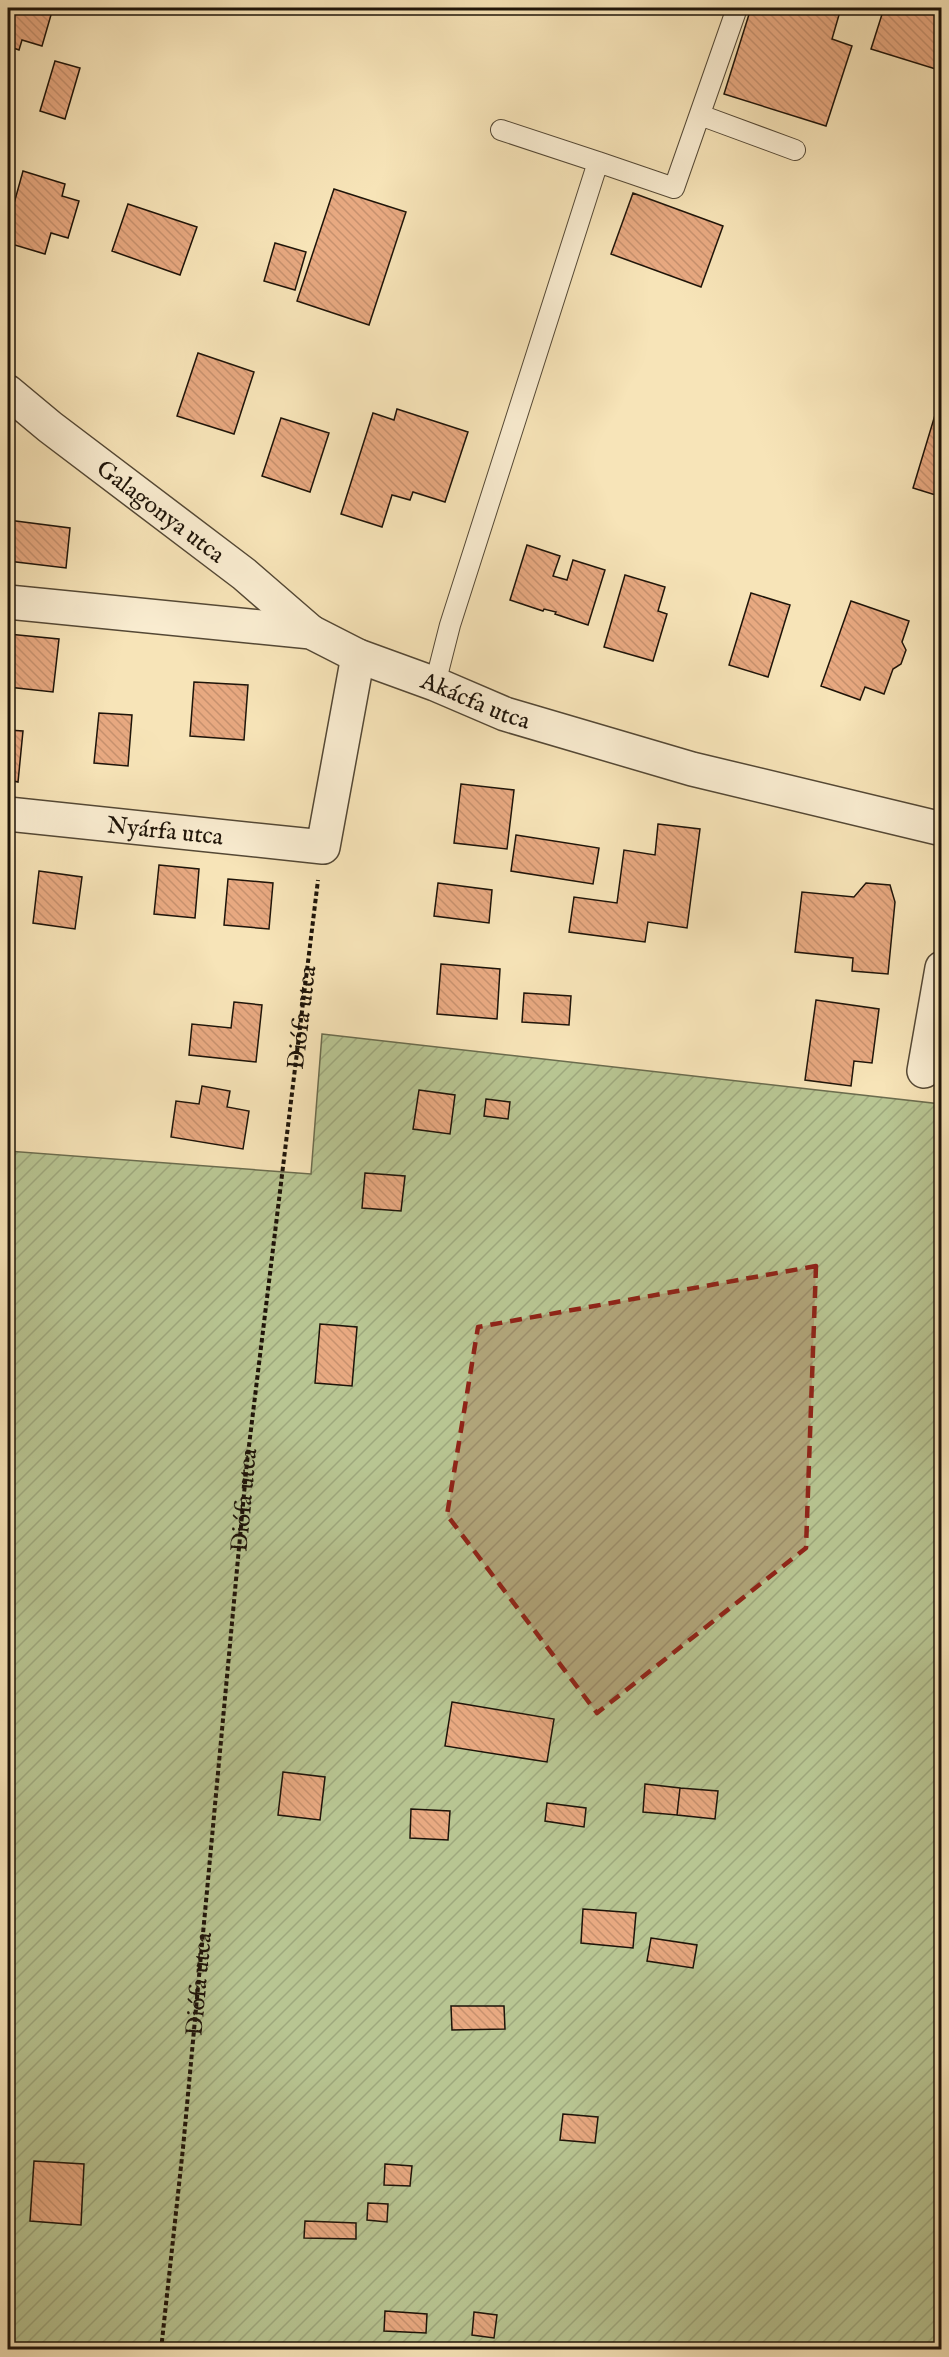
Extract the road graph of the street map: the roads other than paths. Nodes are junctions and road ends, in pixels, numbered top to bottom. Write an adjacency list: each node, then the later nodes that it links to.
1 (736, 8): 2 (lane)
2 (700, 115): 4 (lane); 5 (lane)
3 (501, 130): 5 (lane)
4 (795, 150)
5 (598, 162): 10 (lane)
6 (8, 392): 8 (street, Galagonya utca)
7 (8, 602): 8 (street, Akácfa utca)
8 (311, 632): 9 (street, Akácfa utca)
9 (358, 657): 10 (street, Akácfa utca); 11 (street, Nyárfa utca)
10 (435, 684): 12 (street, Akácfa utca)
11 (8, 814)
12 (942, 829)
13 (942, 968): 14 (street)
14 (924, 1071)

